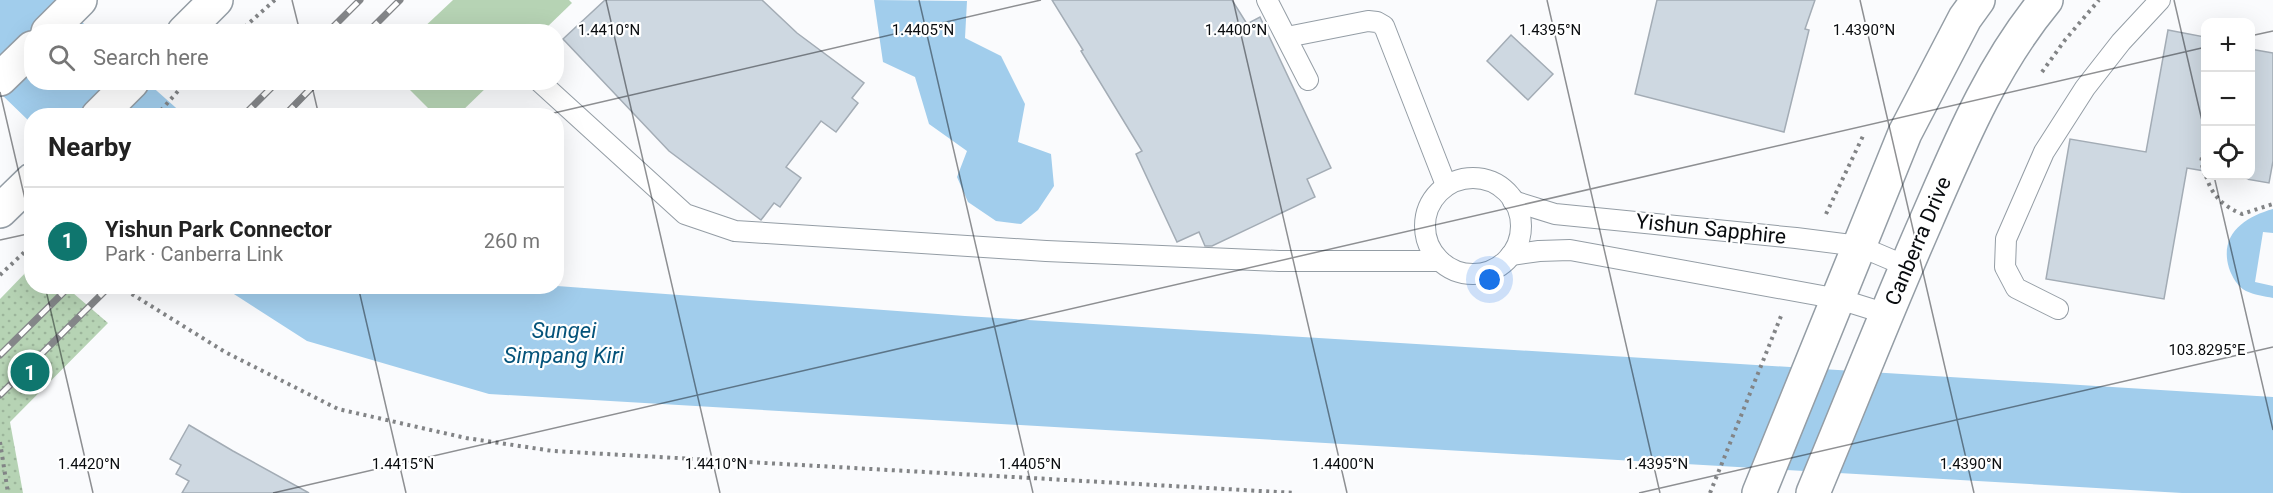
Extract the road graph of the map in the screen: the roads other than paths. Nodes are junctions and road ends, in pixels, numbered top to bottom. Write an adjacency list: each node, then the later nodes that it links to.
1 (80, 0): 6 (street)
2 (1267, 0): 7 (lane)
3 (1978, 0): 18 (street)
4 (2046, 0): 21 (street, Canberra Drive)
5 (2160, 0): 23 (lane)
6 (56, 24)
7 (1287, 37): 10 (lane); 14 (lane)
8 (24, 56): 9 (street)
9 (0, 79)
10 (1308, 80)
11 (124, 90): 13 (street)
12 (549, 90): 20 (lane)
13 (106, 108)
14 (1446, 185): 16 (lane, Yishun Sapphire); 20 (lane)
15 (24, 188): 17 (street)
16 (1513, 201): 18 (lane, Yishun Sapphire); 19 (lane)
17 (0, 211)
18 (1859, 246): 21 (lane, Yishun Sapphire); 22 (street)
19 (1511, 255): 20 (lane, Yishun Sapphire); 22 (lane, Yishun Sapphire)
20 (1440, 261)
21 (1906, 266): 24 (street, Canberra Drive)
22 (1838, 300): 24 (lane, Yishun Sapphire); 25 (street)
23 (2058, 309)
24 (1886, 316): 26 (street, Canberra Drive)
25 (1759, 493)
26 (1813, 493)

